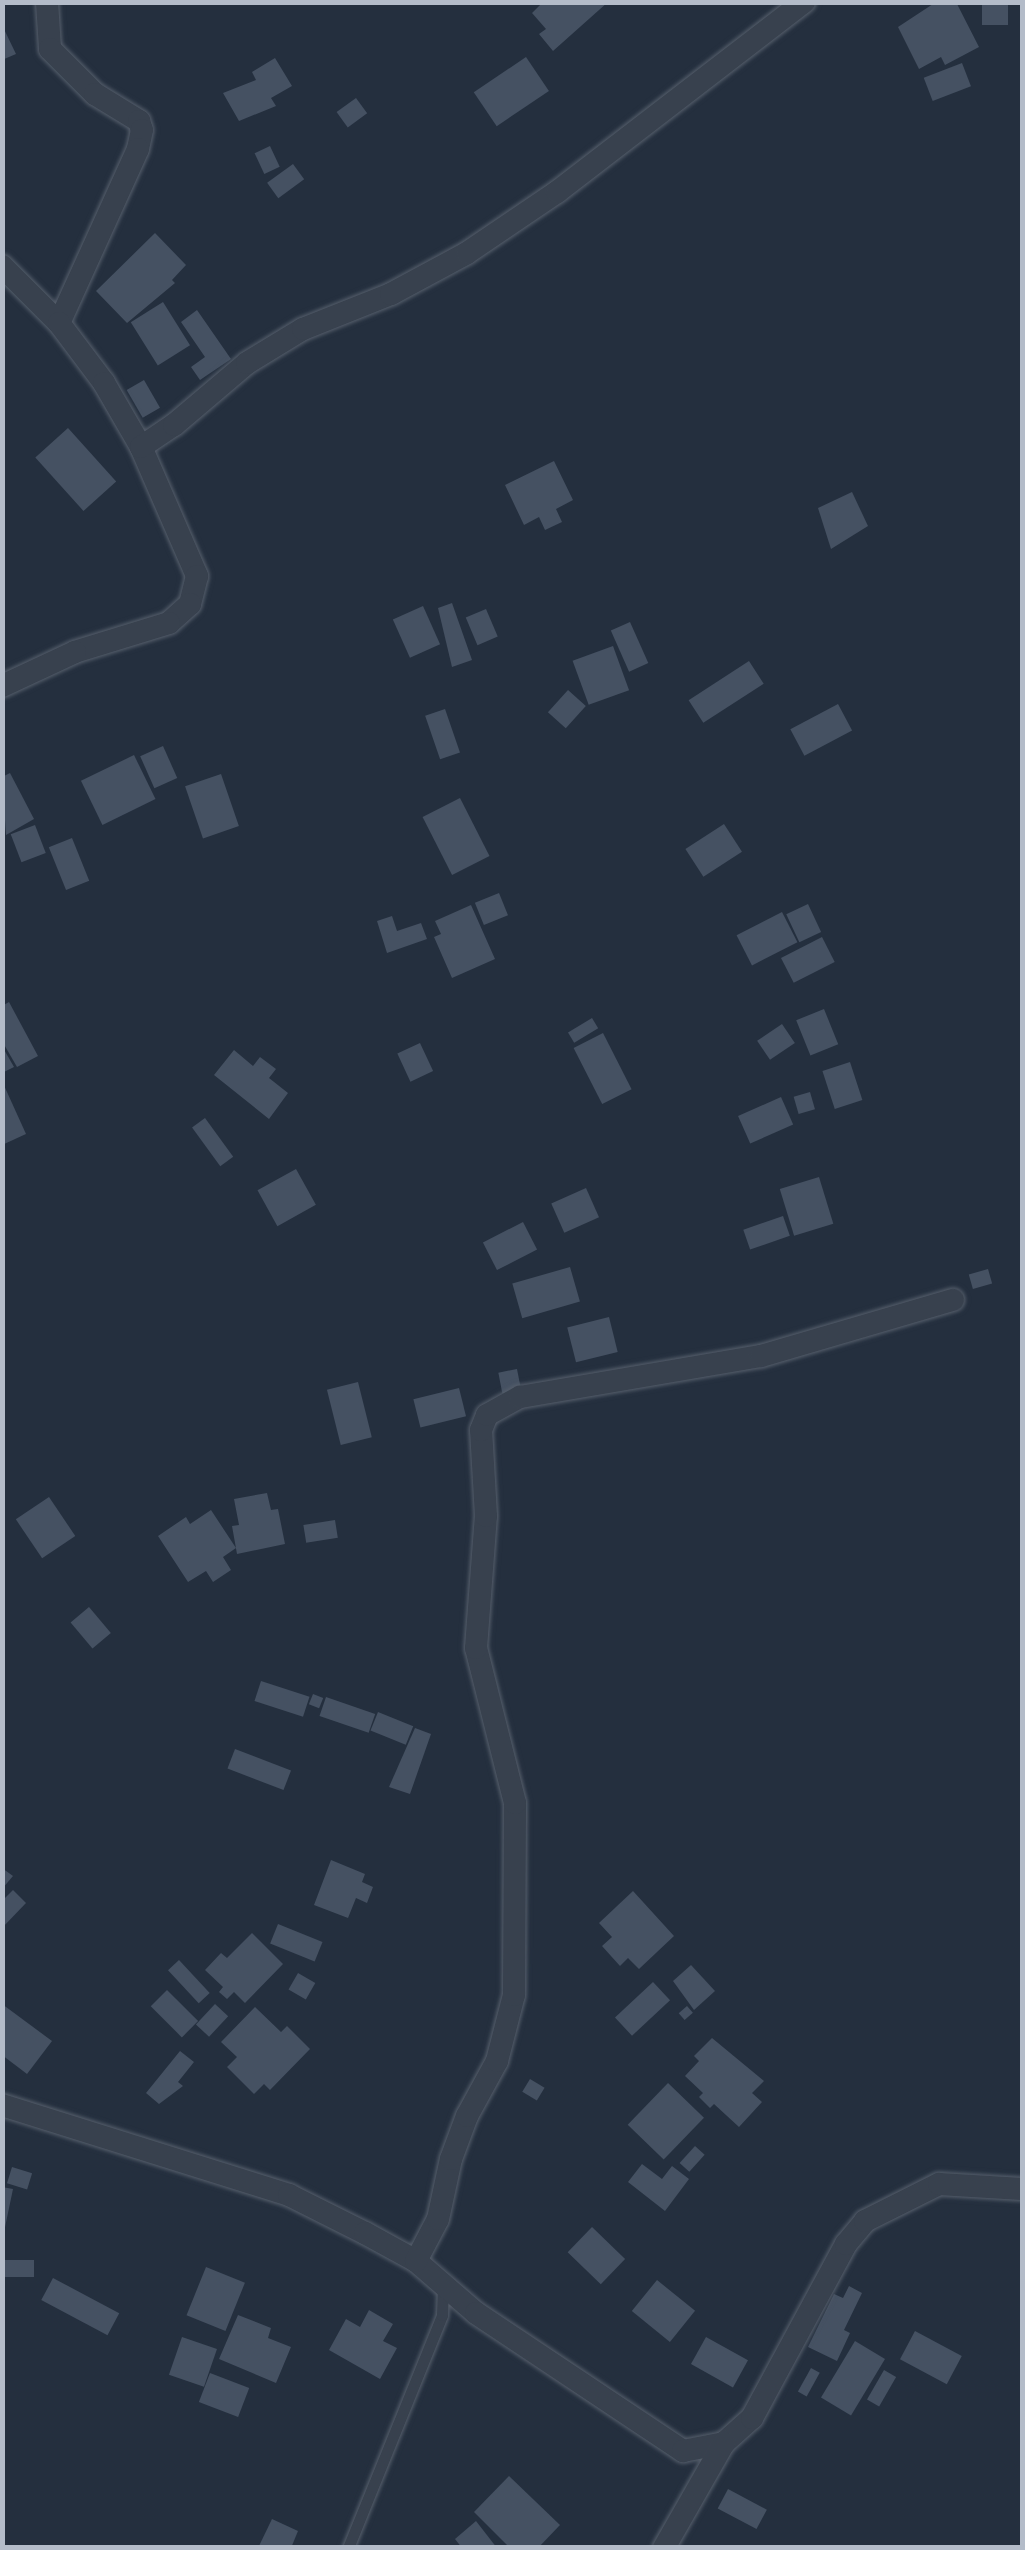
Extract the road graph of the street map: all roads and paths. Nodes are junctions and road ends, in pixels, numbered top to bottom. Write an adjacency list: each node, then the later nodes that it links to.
1 (48, 2): 4 (street)
2 (804, 2): 5 (street)
3 (2, 266): 4 (street)
4 (59, 322): 5 (street)
5 (141, 447): 6 (street)
6 (2, 686)
7 (953, 1300): 10 (street)
8 (2, 2105): 10 (street)
9 (1022, 2189): 12 (street)
10 (416, 2261): 11 (street)
11 (442, 2283): 12 (street); 13 (lane)
12 (724, 2443): 14 (street)
13 (348, 2548)
14 (664, 2548)

